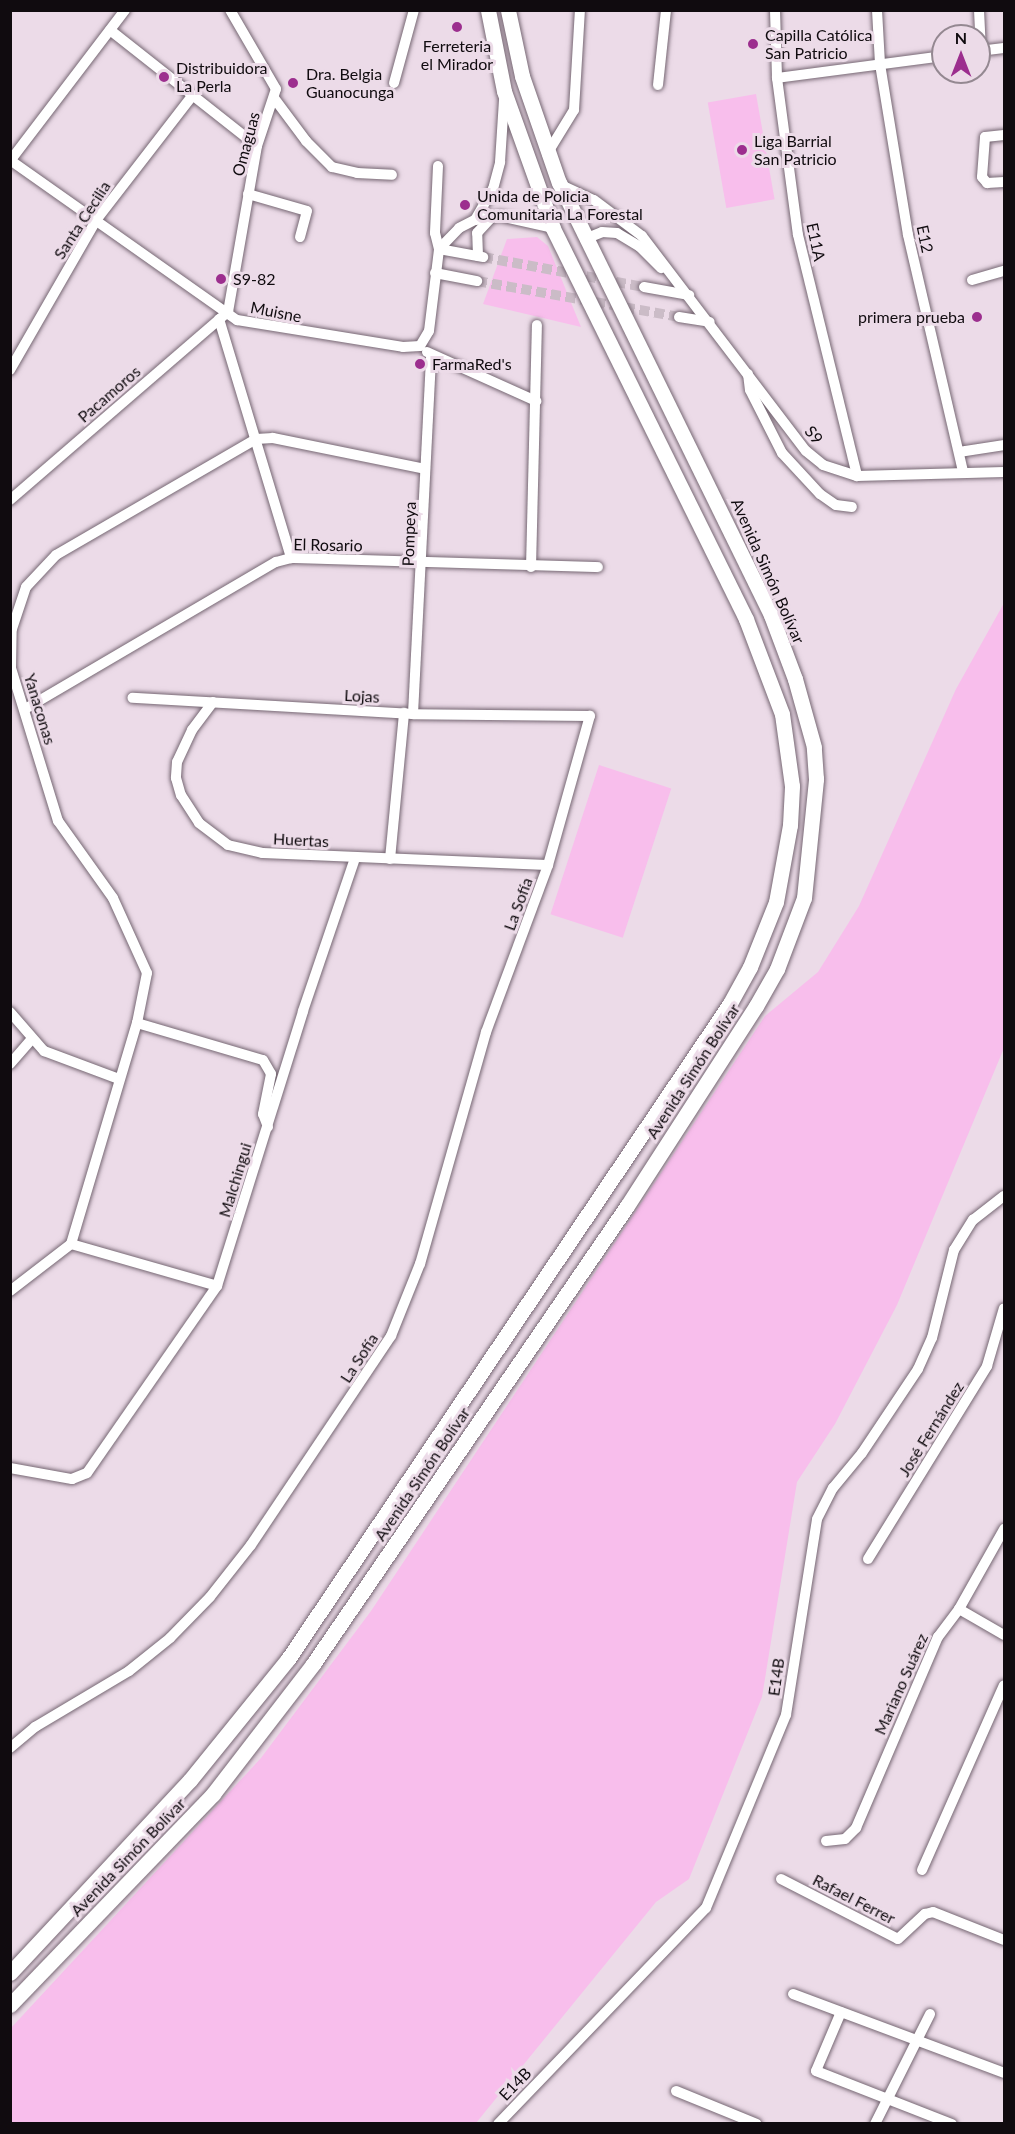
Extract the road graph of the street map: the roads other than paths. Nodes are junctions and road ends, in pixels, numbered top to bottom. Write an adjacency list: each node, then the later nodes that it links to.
1 (125, 10): 10 (street)
2 (230, 10): 18 (street)
3 (414, 10): 14 (street)
4 (488, 10): 16 (highway, Avenida Simón Bolívar)
5 (508, 10): 21 (highway, Avenida Simón Bolívar)
6 (580, 10): 21 (street)
7 (666, 10): 15 (street)
8 (775, 10): 13 (street, E11A)
9 (877, 10): 12 (street, E12)
10 (110, 30): 17 (street); 22 (street)
11 (931, 58): 12 (street)
12 (880, 64): 13 (street); 54 (street, E12)
13 (777, 78): 58 (street, E11A)
14 (394, 83)
15 (658, 85)
16 (504, 91): 30 (street); 31 (highway, Avenida Simón Bolívar)
17 (192, 96): 20 (street); 29 (street, Santa Cecilia)
18 (274, 98): 20 (street, Omaguas); 24 (street, Omaguas)
19 (1005, 135): 25 (street)
20 (257, 146): 27 (street, Omaguas)
21 (547, 154): 26 (highway, Avenida Simón Bolívar)
22 (10, 160): 29 (street, Muisne)
23 (438, 166): 34 (street)
24 (392, 175)
25 (1005, 182)
26 (559, 184): 33 (highway, Avenida Simón Bolívar); 37 (street, S9)
27 (249, 194): 32 (street); 42 (street, Omaguas)
28 (492, 217): 30 (street); 31 (street); 34 (street)
29 (97, 219): 42 (street, Muisne); 49 (street, Santa Cecilia)
30 (476, 219): 34 (street)
31 (553, 228): 95 (highway, Avenida Simón Bolívar)
32 (300, 237)
33 (585, 239): 37 (street, S9); 97 (highway, Avenida Simón Bolívar)
34 (439, 249): 36 (street)
35 (1005, 271): 38 (street)
36 (435, 273): 39 (street); 47 (street)
37 (674, 276): 41 (street, S9)
38 (972, 280)
39 (477, 281)
40 (644, 287): 41 (street)
41 (689, 295): 45 (street, S9)
42 (228, 312): 44 (street, Pacamoros); 47 (street, Muisne)
43 (680, 317): 45 (street)
44 (219, 319): 52 (street); 59 (street, Pacamoros)
45 (710, 322): 50 (street, S9)
46 (537, 325): 51 (street)
47 (420, 346): 48 (street)
48 (431, 356): 51 (street); 55 (street, Pompeya)
49 (10, 370)
50 (748, 373): 58 (street, S9); 60 (street)
51 (536, 402): 63 (street)
52 (256, 439): 55 (street); 61 (street); 67 (street, Yanaconas)
53 (1005, 445): 54 (street)
54 (959, 452): 56 (street, E12)
55 (426, 470): 62 (street, Pompeya)
56 (963, 471): 57 (street, S9); 58 (street, S9)
57 (1005, 472)
58 (857, 476)
59 (10, 500)
60 (852, 507)
61 (291, 558): 62 (street, El Rosario); 67 (street, El Rosario)
62 (423, 565): 63 (street, El Rosario); 68 (street, Pompeya)
63 (531, 567): 64 (street, El Rosario)
64 (598, 567)
65 (132, 698): 66 (street, Lojas)
66 (213, 702): 68 (street, Lojas); 70 (street, Huertas)
67 (25, 709): 74 (street, Yanaconas)
68 (409, 714): 69 (street, Lojas); 71 (street, Pompeya)
69 (590, 716): 72 (street, La Sofía)
70 (355, 858): 71 (street, Huertas); 78 (street, Malchingui)
71 (390, 859): 72 (street, Huertas)
72 (548, 865): 90 (street, La Sofía)
73 (10, 1012): 75 (street)
74 (137, 1023): 77 (street, Yanaconas); 78 (street)
75 (31, 1040): 76 (street); 77 (street)
76 (10, 1064)
77 (119, 1079): 80 (street, Yanaconas)
78 (268, 1127): 81 (street, Malchingui)
79 (1005, 1196): 104 (street, E14B)
80 (71, 1244): 81 (street); 82 (street)
81 (218, 1286): 84 (street, Malchingui)
82 (10, 1291)
83 (1005, 1308): 86 (street, José Fernández)
84 (10, 1468)
85 (1005, 1529): 87 (street, Mariano Suárez)
86 (868, 1559)
87 (959, 1609): 88 (street); 91 (street, Mariano Suárez)
88 (1005, 1635)
89 (1005, 1685): 92 (street)
90 (10, 1748)
91 (826, 1841)
92 (922, 1870)
93 (781, 1879): 94 (street, Rafael Ferrer)
94 (1005, 1940)
95 (10, 1973)
96 (793, 1994): 98 (street)
97 (10, 2005)
98 (841, 2012): 100 (street); 103 (street)
99 (930, 2014): 100 (street)
100 (918, 2040): 101 (street); 103 (street)
101 (1005, 2073)
102 (676, 2091): 105 (street)
103 (887, 2100): 106 (street); 107 (street)
104 (498, 2124)
105 (757, 2124)
106 (875, 2124)
107 (952, 2124)

